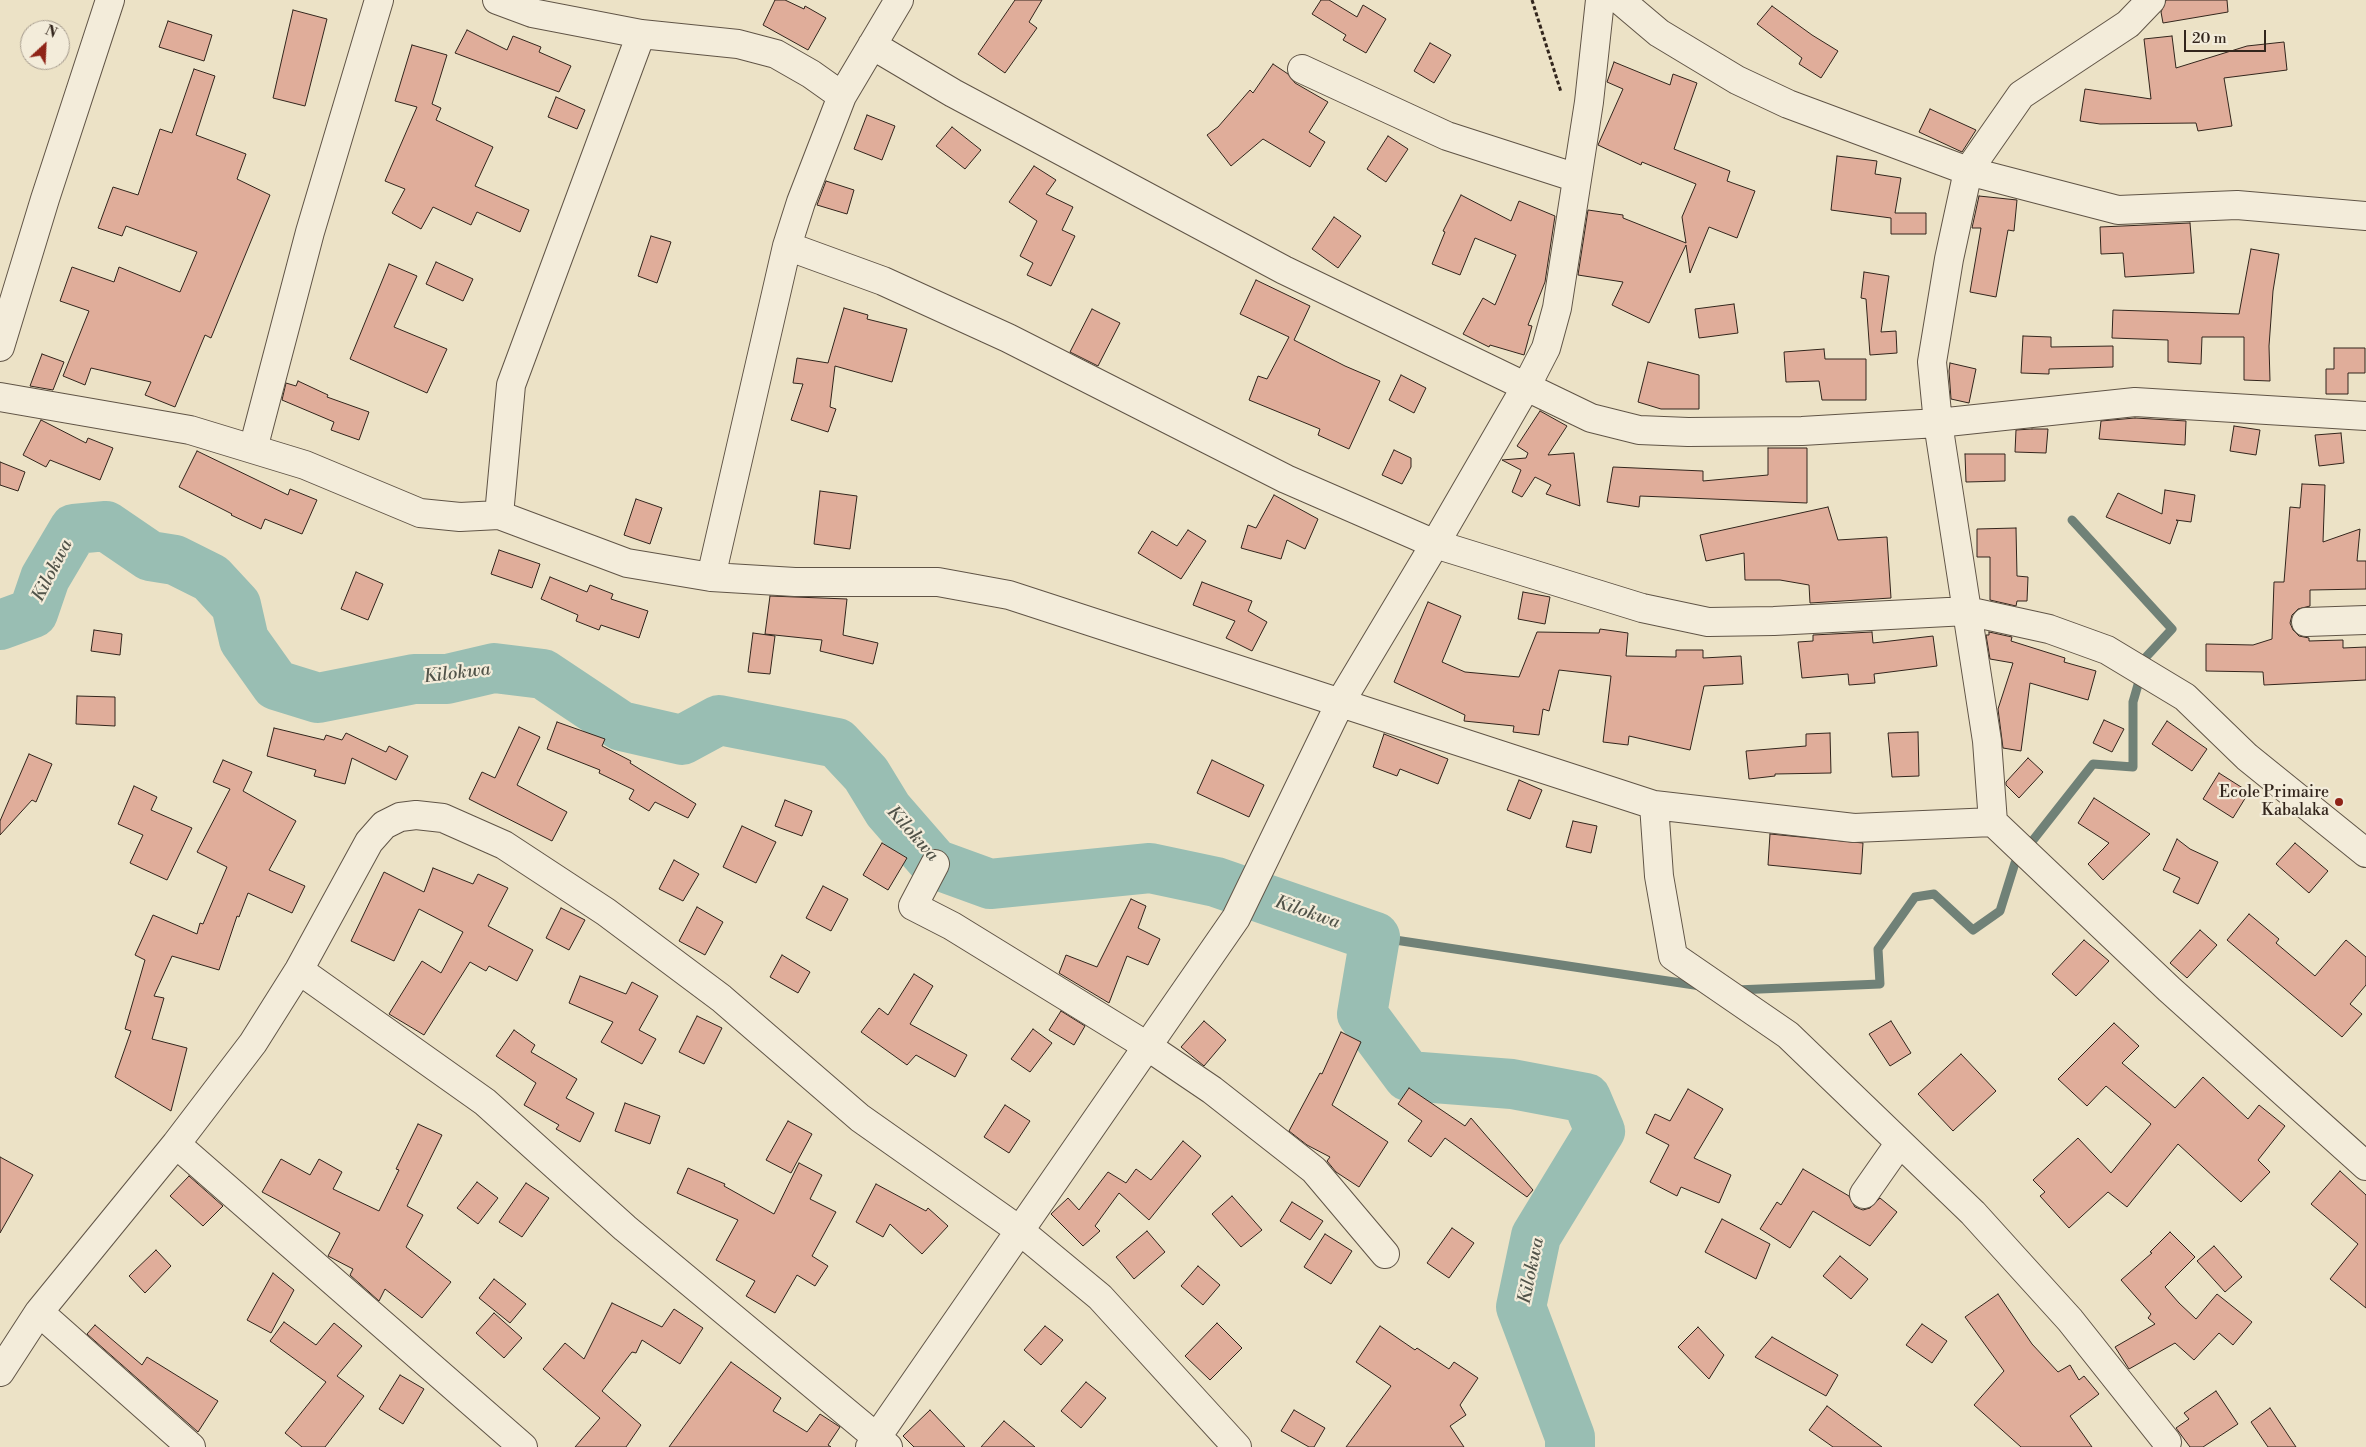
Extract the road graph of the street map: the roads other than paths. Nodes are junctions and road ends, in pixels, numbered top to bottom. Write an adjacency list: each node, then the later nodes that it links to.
1 (110, 0): 17 (street)
2 (379, 0): 22 (street)
3 (498, 0): 8 (street)
4 (899, 0): 10 (street)
5 (1600, 0): 14 (street)
6 (1620, 0): 13 (street)
7 (2152, 0): 13 (street)
8 (536, 7): 9 (street)
9 (641, 34): 12 (street); 23 (street)
10 (872, 45): 12 (street); 18 (street)
11 (1302, 69): 14 (street)
12 (842, 96): 16 (street)
13 (1968, 171): 15 (street); 21 (street)
14 (1577, 178): 18 (street)
15 (2366, 216)
16 (787, 246): 24 (street); 25 (street)
17 (0, 348)
18 (1527, 385): 21 (street); 24 (street)
19 (0, 397): 22 (street)
20 (2366, 416): 21 (street)
21 (1938, 423): 26 (street)
22 (253, 449): 23 (street)
23 (499, 515): 25 (street)
24 (1435, 544): 26 (street); 29 (street)
25 (711, 577): 29 (street)
26 (1967, 611): 31 (street); 32 (street)
27 (2366, 620): 28 (street)
28 (2306, 622)
29 (1341, 701): 30 (street); 35 (street)
30 (1654, 805): 31 (street); 37 (street)
31 (1993, 822): 38 (street)
32 (2366, 853)
33 (934, 864): 35 (street)
34 (300, 970): 36 (street); 40 (street); 44 (street)
35 (1147, 1046): 40 (street); 41 (street)
36 (176, 1144): 42 (street); 47 (street)
37 (1899, 1144): 39 (street); 45 (street)
38 (2366, 1166)
39 (1864, 1194)
40 (1020, 1230): 44 (street); 48 (street)
41 (1385, 1254)
42 (39, 1312): 43 (street); 46 (street)
43 (0, 1372)
44 (878, 1444)
45 (2166, 1445)
46 (191, 1447)
47 (523, 1447)
48 (1237, 1447)

